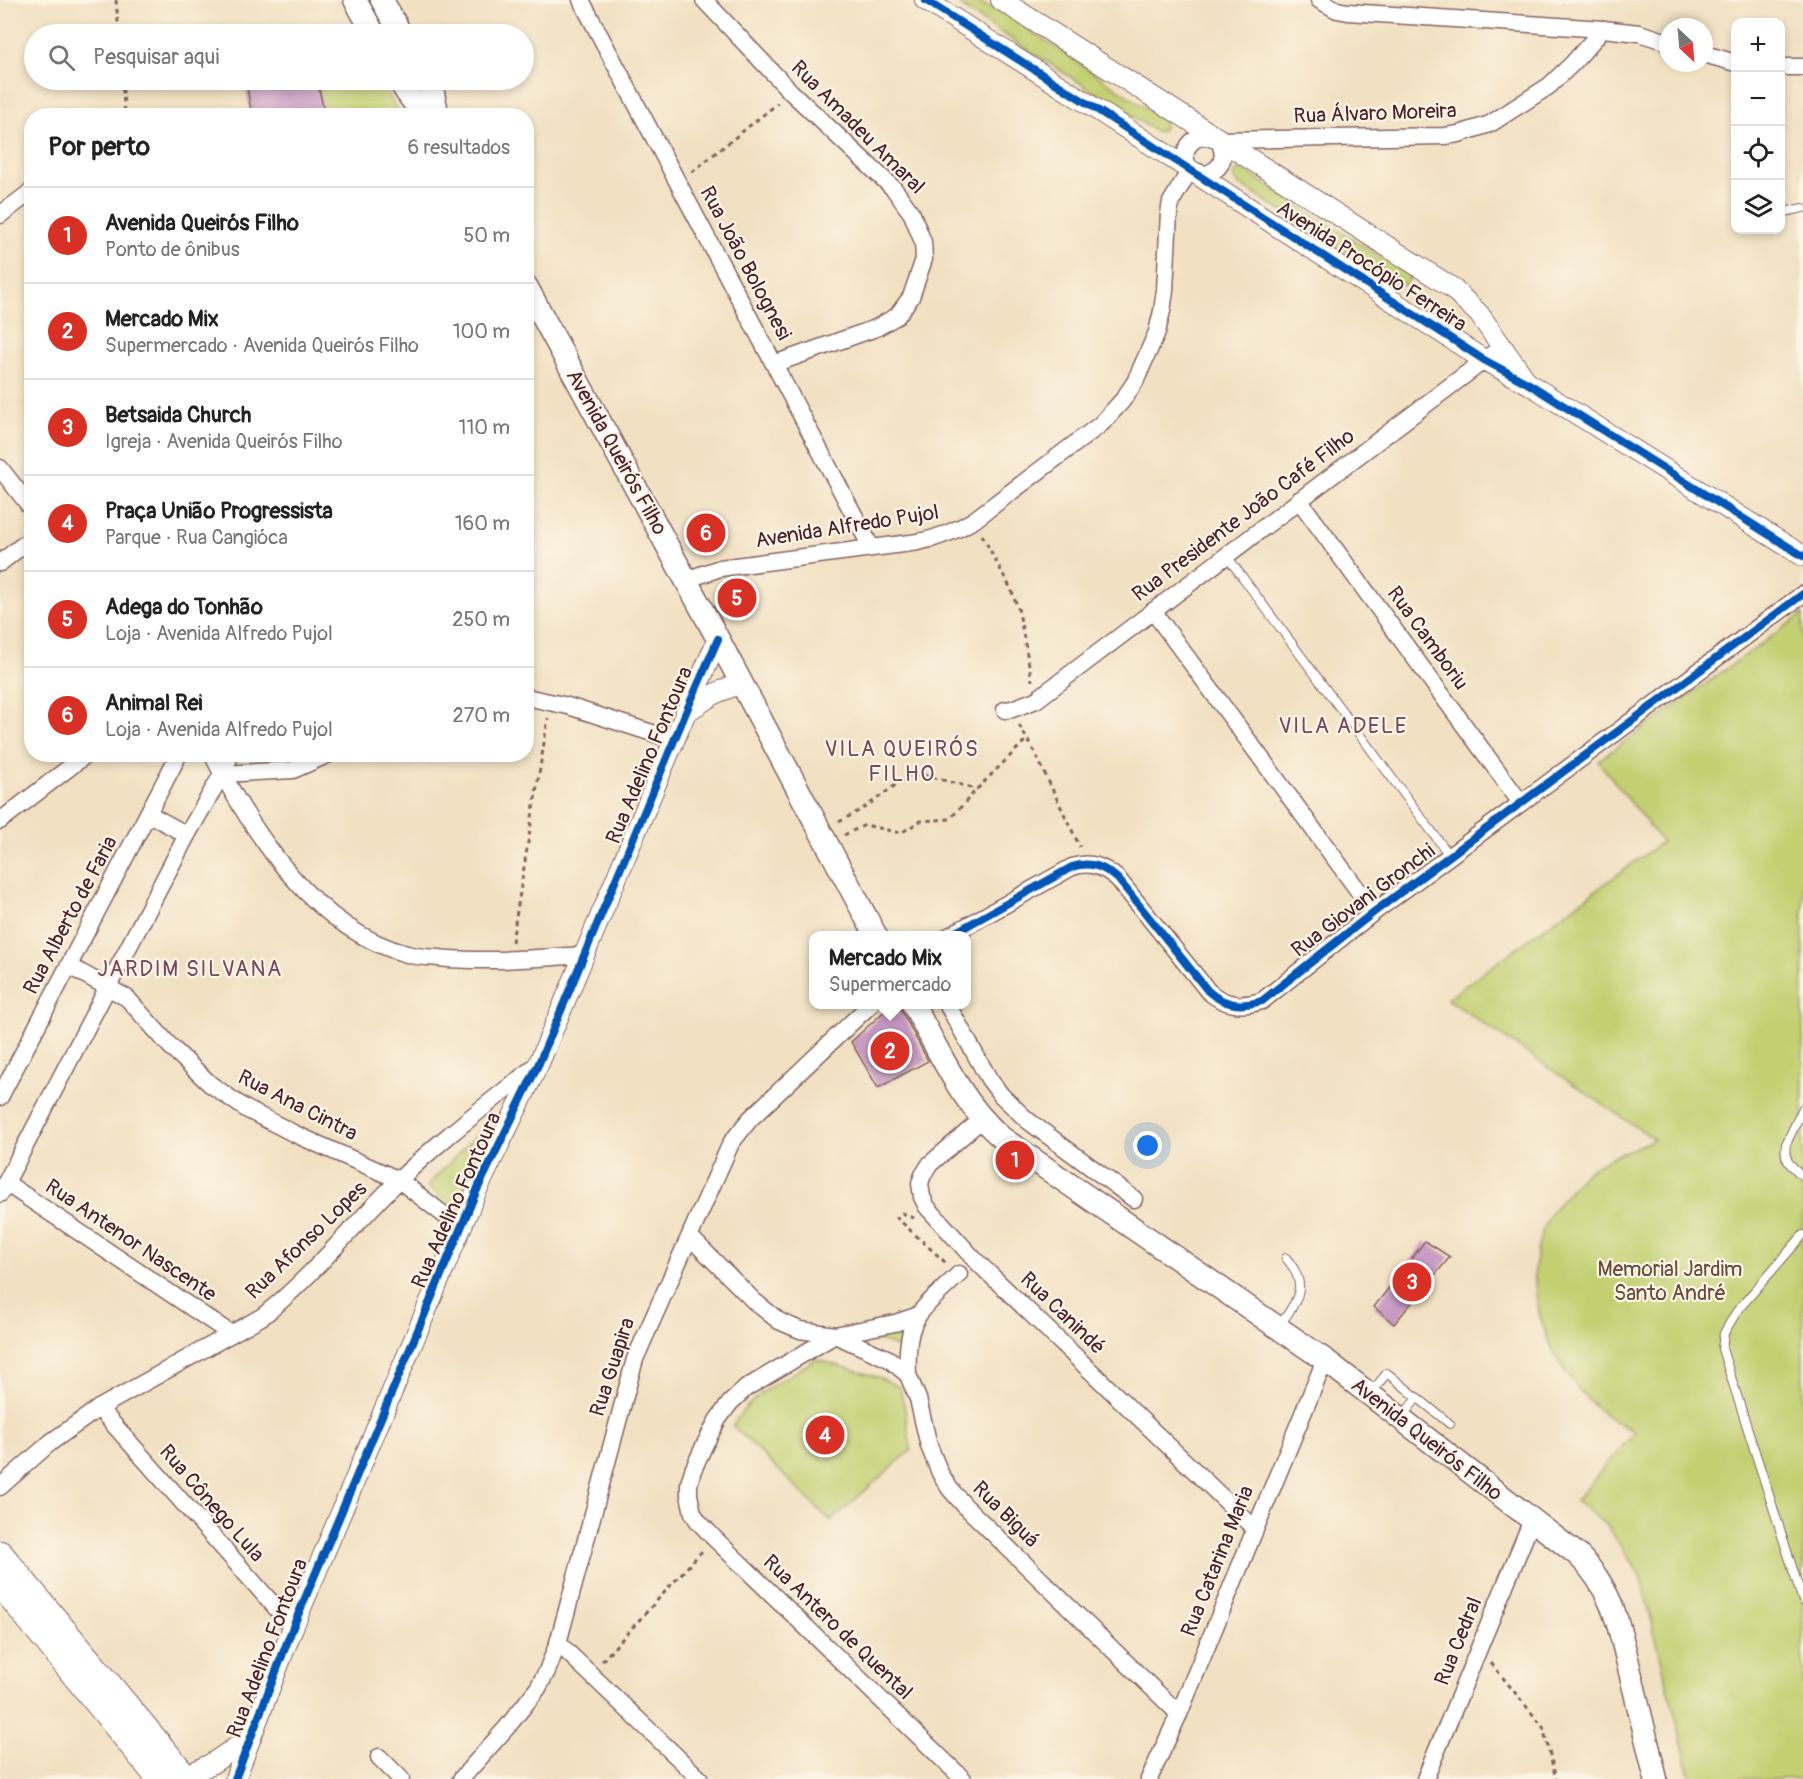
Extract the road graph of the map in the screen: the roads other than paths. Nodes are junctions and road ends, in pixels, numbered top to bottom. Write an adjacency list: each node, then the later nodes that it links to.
1 (355, 0): 8 (main road)
2 (382, 0): 9 (main road)
3 (581, 0): 29 (street, Rua João Bolognesi)
4 (704, 0): 29 (street, Rua Amadeu Amaral)
5 (925, 0): 21 (street, Avenida Procópio Ferreira)
6 (1001, 0): 20 (street, Avenida Procópio Ferreira)
7 (1319, 0): 10 (street)
8 (368, 24)
9 (395, 24)
10 (1603, 29): 11 (street); 20 (street, Rua Álvaro Moreira)
11 (1659, 39)
12 (1713, 57): 13 (street)
13 (1731, 62)
14 (1785, 67): 15 (street)
15 (1803, 67)
16 (406, 90): 18 (main road)
17 (431, 90): 19 (main road)
18 (418, 108)
19 (436, 108)
20 (1218, 140): 21 (street, Avenida Alfredo Pujol); 21 (street); 27 (street, Avenida Procópio Ferreira)
21 (1190, 170): 28 (street, Avenida Procópio Ferreira); 35 (street, Avenida Alfredo Pujol)
22 (24, 197): 25 (street)
23 (1803, 208): 24 (lane)
24 (1785, 212)
25 (0, 215)
26 (534, 301): 39 (main road, Avenida Queirós Filho)
27 (1503, 346): 28 (street, Rua Presidente João Café Filho); 30 (street, Avenida Procópio Ferreira)
28 (1484, 360): 30 (street, Avenida Procópio Ferreira); 33 (street, Rua Presidente João Café Filho)
29 (774, 364): 35 (street, Rua João Bolognesi)
30 (1529, 384): 37 (street, Avenida Procópio Ferreira)
31 (0, 468): 32 (street)
32 (24, 499)
33 (1299, 500): 36 (street, Rua Presidente João Café Filho); 54 (street, Rua Camboriu)
34 (24, 544): 38 (street)
35 (871, 547): 39 (street, Avenida Alfredo Pujol)
36 (1227, 555): 41 (street, Rua Presidente João Café Filho); 58 (lane)
37 (1803, 556)
38 (0, 563)
39 (686, 580): 42 (main road, Avenida Queirós Filho)
40 (1803, 594): 54 (street, Rua Giovani Gronchi)
41 (1153, 611): 45 (street, Rua Presidente João Café Filho); 59 (street)
42 (718, 639): 43 (main road, Avenida Queirós Filho); 46 (street, Rua Adelino Fontoura)
43 (741, 683): 46 (street, Rua Adelino Fontoura); 60 (main road, Avenida Queirós Filho)
44 (534, 698): 47 (street)
45 (1008, 710)
46 (686, 712): 47 (street, Rua Adelino Fontoura)
47 (674, 740): 62 (street, Rua Adelino Fontoura)
48 (77, 762): 56 (street)
49 (175, 762): 55 (street, Rua Alberto de Faria)
50 (216, 762): 53 (street)
51 (227, 762): 53 (street)
52 (311, 762): 53 (street)
53 (222, 774): 57 (street); 62 (street)
54 (1521, 803): 58 (street, Rua Giovani Gronchi)
55 (149, 814): 57 (street); 63 (street, Rua Alberto de Faria)
56 (0, 821)
57 (187, 835): 64 (street)
58 (1450, 856): 59 (street, Rua Giovani Gronchi)
59 (1374, 912): 61 (street, Rua Giovani Gronchi)
60 (873, 931)
61 (958, 931)
62 (584, 955): 68 (street, Rua Adelino Fontoura)
63 (69, 966): 64 (street, Rua Ana Cintra); 69 (street, Rua Alberto de Faria)
64 (108, 987): 73 (street, Rua Ana Cintra); 74 (street)
65 (868, 1009): 78 (street, Rua Guapira)
66 (915, 1009): 71 (main road, Avenida Queirós Filho)
67 (949, 1009): 75 (street)
68 (539, 1063): 73 (street, Rua Afonso Lopes); 76 (street, Rua Adelino Fontoura)
69 (0, 1097)
70 (1803, 1108): 72 (lane)
71 (981, 1120): 82 (main road, Avenida Queirós Filho); 94 (street, Rua Canindé)
72 (1803, 1176)
73 (399, 1180): 76 (street, Rua Ana Cintra); 83 (street, Rua Afonso Lopes)
74 (3, 1188): 83 (street, Rua Antenor Nascente)
75 (1134, 1199)
76 (461, 1228): 98 (street, Rua Adelino Fontoura)
77 (1803, 1235): 97 (lane)
78 (690, 1237): 84 (street); 99 (street, Rua Guapira)
79 (1286, 1258): 82 (lane)
80 (959, 1274): 81 (street)
81 (916, 1316): 84 (street); 86 (street)
82 (1279, 1327): 85 (main road, Avenida Queirós Filho)
83 (231, 1334): 89 (street, Rua Afonso Lopes)
84 (835, 1335): 86 (street); 108 (street, Rua Antero de Quental)
85 (1325, 1359): 87 (main road, Avenida Queirós Filho); 94 (street, Rua Catarina Maria)
86 (908, 1375): 100 (street, Rua Biguá)
87 (1369, 1394): 88 (lane); 90 (main road, Avenida Queirós Filho)
88 (1417, 1398): 90 (lane); 91 (lane)
89 (99, 1408): 92 (street, Rua Afonso Lopes); 98 (street, Rua Cônego Lula)
90 (1401, 1418): 93 (main road, Avenida Queirós Filho)
91 (1450, 1424)
92 (0, 1486)
93 (1532, 1520): 110 (street, Rua Cedral); 111 (main road, Avenida Queirós Filho)
94 (1254, 1528): 100 (street, Rua Catarina Maria)
95 (0, 1554): 103 (main road)
96 (0, 1583): 103 (main road)
97 (1803, 1601)
98 (293, 1626): 101 (street, Rua Adelino Fontoura)
99 (558, 1643): 106 (street, Rua Guapira); 107 (street)
100 (1179, 1714): 109 (street, Rua Catarina Maria)
101 (250, 1738): 103 (street, Rua Adelino Fontoura); 104 (street, Rua Adelino Fontoura)
102 (379, 1757): 105 (street)
103 (178, 1778)
104 (235, 1779)
105 (401, 1779)
106 (461, 1779)
107 (700, 1779)
108 (963, 1779)
109 (1149, 1779)
110 (1425, 1779)
111 (1656, 1779)

